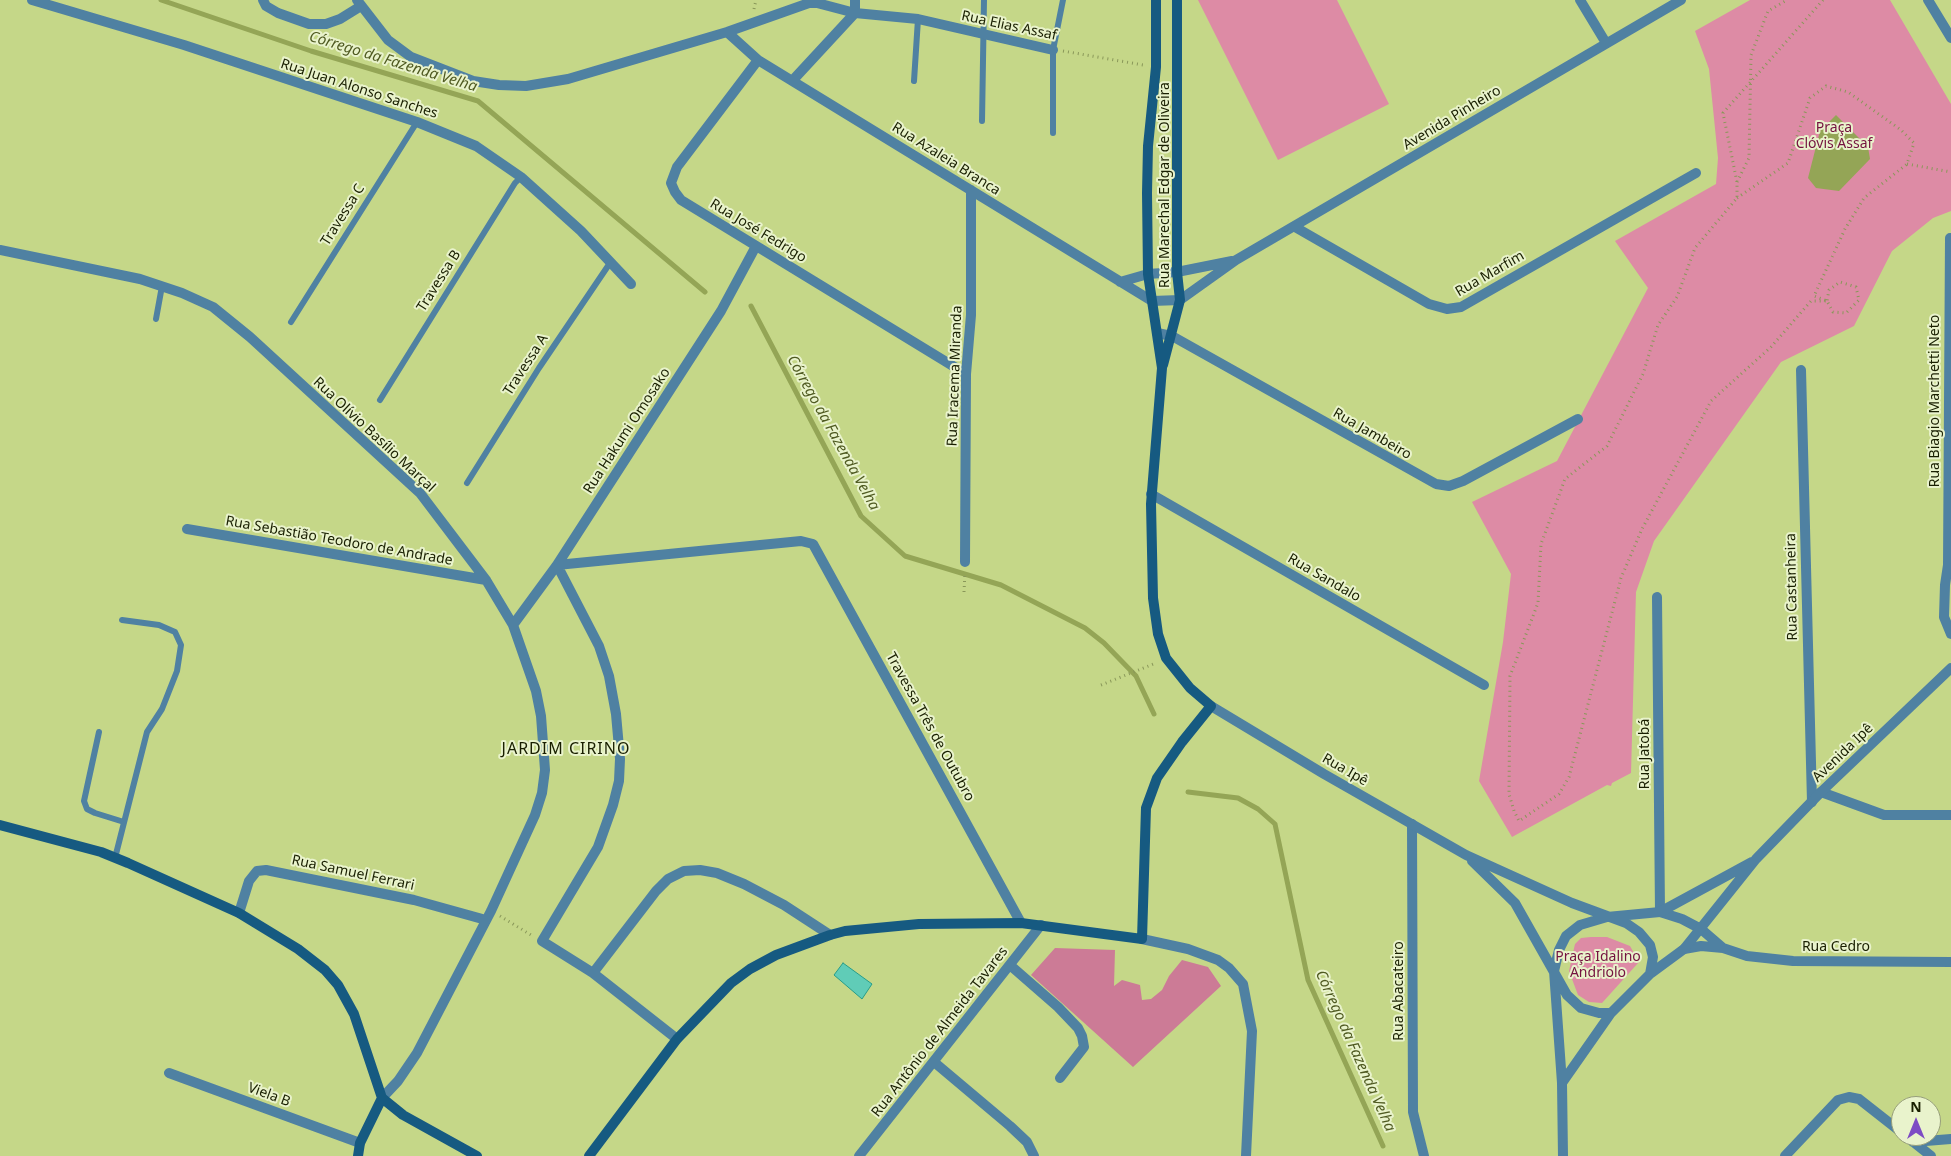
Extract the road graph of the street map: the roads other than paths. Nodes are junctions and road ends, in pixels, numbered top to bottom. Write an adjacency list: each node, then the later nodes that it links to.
1 (32, 0): 23 (street, Rua Juan Alonso Sanches)
2 (263, 0): 11 (street)
3 (855, 0): 12 (street)
4 (984, 0): 15 (lane)
5 (1063, 0): 18 (lane)
6 (1156, 0): 35 (main road, Rua Marechal Edgar de Oliveira)
7 (1177, 0): 34 (main road, Rua Marechal Edgar de Oliveira)
8 (1580, 0): 17 (street)
9 (1681, 0): 17 (street, Avenida Pinheiro)
10 (1928, 0): 16 (street)
11 (359, 3): 14 (street, Rua Elias Assaf)
12 (855, 13): 13 (street, Rua Elias Assaf); 14 (street, Rua Elias Assaf); 20 (street)
13 (918, 19): 15 (street, Rua Elias Assaf); 21 (lane)
14 (727, 32): 19 (street, Rua Azaleia Branca)
15 (982, 36): 18 (street, Rua Elias Assaf); 22 (lane)
16 (1951, 38)
17 (1606, 43): 28 (street, Avenida Pinheiro)
18 (1052, 50): 24 (lane)
19 (758, 60): 20 (street, Rua Azaleia Branca); 30 (street, Rua José Fedrigo)
20 (793, 80): 27 (street, Rua Azaleia Branca)
21 (914, 81)
22 (982, 121)
23 (418, 122): 26 (street, Rua Juan Alonso Sanches); 42 (lane, Travessa C)
24 (1053, 133)
25 (1696, 173): 28 (street, Rua Marfim)
26 (521, 177): 33 (street, Rua Juan Alonso Sanches); 48 (lane, Travessa B)
27 (971, 190): 36 (street, Rua Azaleia Branca); 47 (street, Rua Iracema Miranda)
28 (1295, 227): 32 (street, Avenida Pinheiro)
29 (1950, 238): 55 (street, Rua Biagio Marchetti Neto)
30 (756, 246): 47 (street, Rua José Fedrigo); 54 (street, Rua Hakumi Omosako)
31 (0, 250): 38 (street, Rua Olívio Basílio Marçal)
32 (1236, 260): 34 (street, Avenida Pinheiro); 39 (street, Avenida Pinheiro)
33 (610, 263): 37 (street, Rua Juan Alonso Sanches); 50 (lane, Travessa A)
34 (1177, 272): 35 (street, Avenida Pinheiro); 39 (main road, Rua Marechal Edgar de Oliveira)
35 (1148, 274): 36 (street); 40 (main road, Rua Marechal Edgar de Oliveira)
36 (1120, 282): 40 (street, Rua Azaleia Branca)
37 (631, 284)
38 (162, 286): 41 (lane); 56 (street, Rua Olívio Basílio Marçal)
39 (1180, 300): 40 (street); 44 (main road, Rua Marechal Edgar de Oliveira)
40 (1152, 301): 43 (main road, Rua Marechal Edgar de Oliveira)
41 (156, 319)
42 (291, 322)
43 (1157, 333): 44 (street, Rua Jambeiro); 45 (main road, Rua Marechal Edgar de Oliveira)
44 (1172, 336): 45 (main road, Rua Marechal Edgar de Oliveira); 49 (street, Rua Jambeiro)
45 (1162, 368): 51 (main road, Rua Marechal Edgar de Oliveira)
46 (1800, 370): 66 (street, Rua Castanheira)
47 (966, 374): 53 (street, Rua Iracema Miranda)
48 (380, 400)
49 (1578, 419)
50 (467, 483)
51 (1151, 494): 62 (street, Rua Sandalo); 63 (main road, Rua Marechal Edgar de Oliveira)
52 (187, 529): 56 (street, Rua Sebastião Teodoro de Andrade)
53 (965, 562)
54 (557, 565): 59 (street, Rua Hakumi Omosako); 78 (street, Travessa Três de Outubro); 88 (street)
55 (1950, 568): 60 (street, Rua Biagio Marchetti Neto)
56 (486, 580): 59 (street, Rua Olívio Basílio Marçal)
57 (1657, 596): 74 (street, Rua Jatobá)
58 (122, 620): 68 (lane)
59 (513, 625): 76 (street, Rua Olívio Basílio Marçal)
60 (1951, 634)
61 (1951, 668): 65 (street, Avenida Ipê)
62 (1484, 685)
63 (1212, 706): 70 (street, Rua Ipê); 82 (main road)
64 (99, 732): 68 (lane)
65 (1821, 792): 66 (street, Avenida Ipê); 67 (street)
66 (1812, 802): 73 (street, Avenida Ipê)
67 (1951, 815)
68 (124, 822): 72 (lane)
69 (0, 824): 72 (main road)
70 (1412, 824): 71 (street, Rua Ipê); 106 (street, Rua Abacateiro)
71 (1466, 855): 77 (street, Rua Ipê); 87 (street, Rua Ipê)
72 (116, 858): 75 (main road)
73 (1756, 860): 74 (street, Avenida Ipê); 80 (street, Avenida Ipê)
74 (1660, 912): 77 (street, Avenida Ipê); 80 (street, Rua Cedro)
75 (239, 913): 76 (street, Rua Samuel Ferrari); 96 (main road)
76 (489, 916): 96 (street, Rua Olívio Basílio Marçal)
77 (1608, 917): 87 (street); 89 (street)
78 (1020, 923): 79 (main road); 81 (main road)
79 (1041, 925): 82 (main road); 86 (street, Rua Antônio de Almeida Tavares)
80 (1701, 929): 83 (street, Rua Cedro); 84 (street, Avenida Ipê)
81 (830, 934): 88 (street); 91 (main road)
82 (1142, 939): 105 (street)
83 (1723, 948): 84 (street, Rua Cedro); 85 (street, Rua Cedro)
84 (1684, 949): 89 (street, Avenida Ipê)
85 (1951, 962)
86 (1011, 966): 92 (street, Rua Antônio de Almeida Tavares); 94 (street)
87 (1554, 970): 90 (street); 95 (street)
88 (592, 973): 91 (street)
89 (1650, 974): 90 (street)
90 (1611, 1013): 95 (street)
91 (677, 1039): 102 (main road)
92 (934, 1062): 103 (street, Rua Antônio de Almeida Tavares); 104 (street)
93 (169, 1072): 98 (street, Viela B)
94 (1060, 1078)
95 (1562, 1084): 107 (street)
96 (382, 1098): 98 (main road); 101 (main road)
97 (1891, 1124): 108 (street)
98 (360, 1143): 100 (main road)
99 (1918, 1146): 109 (street)
100 (358, 1156)
101 (477, 1156)
102 (589, 1156)
103 (859, 1156)
104 (1034, 1156)
105 (1246, 1156)
106 (1424, 1156)
107 (1563, 1156)
108 (1785, 1156)
109 (1931, 1156)

